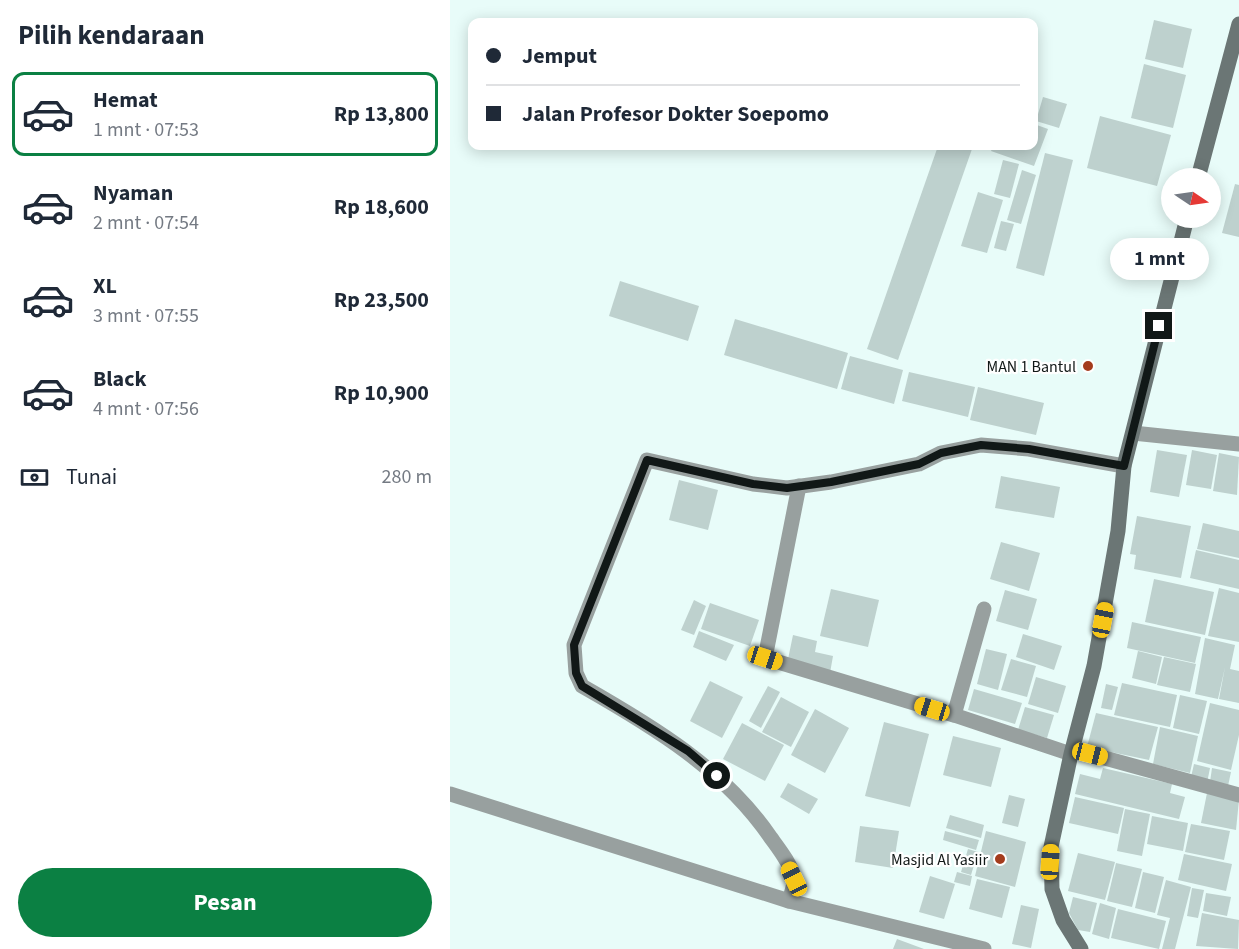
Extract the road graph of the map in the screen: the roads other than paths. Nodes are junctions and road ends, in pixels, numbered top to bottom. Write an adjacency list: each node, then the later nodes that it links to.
1 (1239, 24): 2 (main road)
2 (1201, 168)
3 (1184, 228): 4 (main road)
4 (1133, 433): 5 (street); 6 (main road)
5 (1239, 444)
6 (1124, 466): 7 (street); 10 (main road)
7 (799, 486): 9 (street); 13 (street)
8 (984, 609): 9 (street)
9 (954, 715): 10 (street)
10 (1071, 752): 12 (street); 15 (main road)
11 (450, 794): 13 (street)
12 (1239, 795)
13 (789, 901): 14 (street)
14 (984, 949)
15 (1081, 949)

